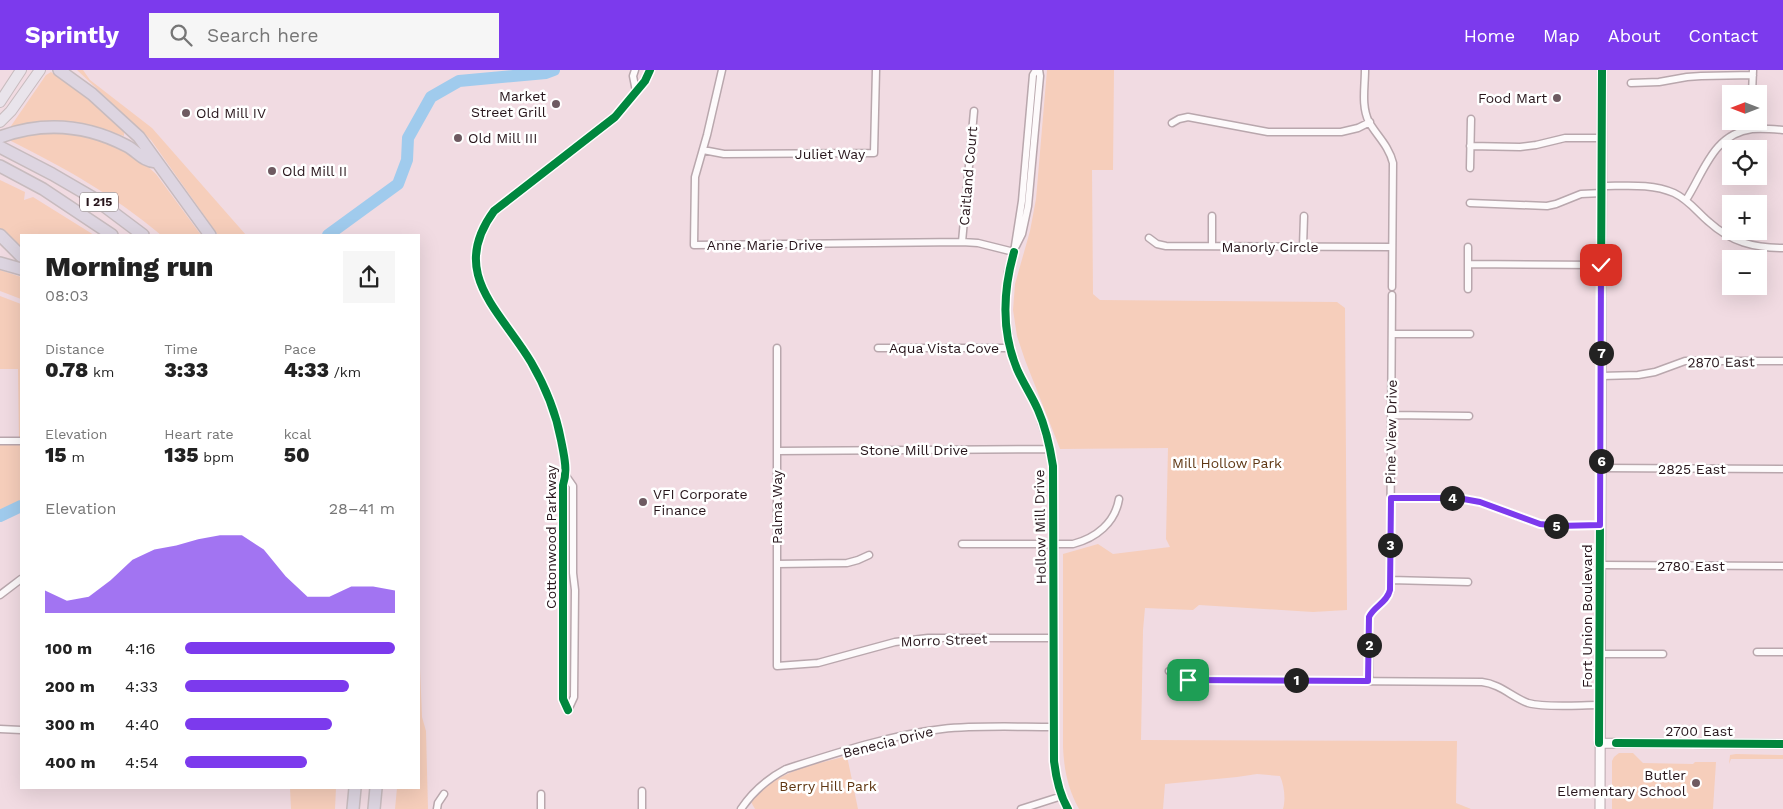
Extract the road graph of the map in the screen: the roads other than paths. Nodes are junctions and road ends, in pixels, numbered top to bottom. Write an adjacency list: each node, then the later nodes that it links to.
1 (21, 70): 16 (main road)
2 (40, 70): 19 (main road)
3 (59, 70): 15 (highway)
4 (72, 70): 15 (highway)
5 (635, 70): 14 (street)
6 (650, 70): 14 (street, Cottonwood Parkway)
7 (722, 70): 29 (street, Anne Marie Drive)
8 (876, 70): 29 (street, Juliet Way)
9 (1037, 70): 49 (street, Hollow Mill Drive)
10 (1365, 70): 20 (street)
11 (1602, 70): 26 (main road, Fort Union Boulevard)
12 (1752, 73): 13 (street)
13 (1631, 83)
14 (636, 91): 73 (street, Cottonwood Parkway)
15 (92, 94): 30 (highway)
16 (0, 102)
17 (974, 111): 43 (street, Caitland Court)
18 (1471, 119): 27 (street)
19 (0, 122)
20 (1370, 122): 21 (street); 47 (street)
21 (1172, 123)
22 (1748, 130): 34 (street)
23 (1768, 130): 24 (street)
24 (1783, 130)
25 (0, 137): 30 (highway)
26 (1602, 138): 27 (street); 33 (main road, Fort Union Boulevard)
27 (1470, 146): 32 (street)
28 (0, 147): 39 (highway, I 215)
29 (703, 150): 43 (street, Anne Marie Drive)
30 (156, 162): 40 (highway)
31 (0, 166): 38 (highway, I 215)
32 (1470, 168)
33 (1602, 190): 34 (street); 35 (street); 53 (main road, Fort Union Boulevard)
34 (1686, 200): 48 (street)
35 (1470, 203)
36 (1212, 216): 44 (street)
37 (1304, 216): 46 (street)
38 (110, 234)
39 (142, 234)
40 (209, 234)
41 (0, 236): 50 (highway)
42 (1149, 238): 44 (street, Manorly Circle)
43 (962, 242): 49 (street, Anne Marie Drive)
44 (1212, 246): 46 (street, Manorly Circle)
45 (1468, 246): 52 (street)
46 (1303, 247): 47 (street, Manorly Circle)
47 (1392, 247): 55 (street)
48 (1783, 248)
49 (1014, 252): 62 (street, Hollow Mill Drive)
50 (20, 255)
51 (0, 263): 54 (highway)
52 (1468, 264): 53 (street); 56 (street)
53 (1601, 265): 64 (main road, Fort Union Boulevard)
54 (20, 270)
55 (1392, 287)
56 (1468, 289)
57 (1392, 295): 58 (street, Pine View Drive)
58 (1392, 334): 59 (street); 65 (street, Pine View Drive)
59 (1470, 334)
60 (777, 348): 70 (street, Palma Way)
61 (878, 348): 62 (street, Aqua Vista Cove)
62 (1010, 348): 69 (street, Hollow Mill Drive)
63 (1783, 361): 64 (street, 2870 East)
64 (1601, 376): 71 (main road, Fort Union Boulevard)
65 (1392, 415): 66 (street); 74 (street, Pine View Drive)
66 (1469, 416)
67 (0, 441): 68 (street)
68 (20, 441)
69 (1050, 449): 70 (street, Stone Mill Drive); 78 (street, Hollow Mill Drive)
70 (777, 451): 80 (street, Palma Way)
71 (1600, 468): 72 (street, 2825 East); 76 (main road, Fort Union Boulevard)
72 (1783, 469)
73 (566, 476): 73 (street, Cottonwood Parkway)
74 (1391, 498): 76 (street); 84 (street, Pine View Drive)
75 (1119, 499): 78 (street)
76 (1600, 525): 81 (main road, Fort Union Boulevard)
77 (962, 544): 78 (street)
78 (1054, 544): 87 (street, Hollow Mill Drive)
79 (869, 555): 80 (street)
80 (777, 564): 92 (street, Palma Way)
81 (1600, 565): 82 (street, 2780 East); 90 (main road, Fort Union Boulevard)
82 (1783, 566)
83 (20, 580): 86 (street)
84 (1390, 580): 85 (street); 94 (street, Pine View Drive)
85 (1468, 582)
86 (0, 595)
87 (1054, 638): 92 (street, Morro Street); 96 (street, Hollow Mill Drive)
88 (1757, 652): 89 (street)
89 (1783, 652)
90 (1599, 654): 91 (street); 95 (main road, Fort Union Boulevard)
91 (1663, 654)
92 (777, 666)
93 (1169, 671): 94 (street)
94 (1368, 681): 95 (street)
95 (1599, 705): 99 (main road, Fort Union Boulevard)
96 (1054, 727): 106 (street, Hollow Mill Drive); 112 (street, Benecia Drive)
97 (0, 729): 98 (street)
98 (20, 730)
99 (1599, 743): 100 (main road, 2700 East); 115 (main road, Fort Union Boulevard)
100 (1783, 744)
101 (355, 789): 107 (highway)
102 (376, 789): 108 (highway)
103 (642, 791): 111 (street)
104 (444, 794): 109 (street)
105 (541, 794): 110 (street)
106 (1062, 796): 113 (street); 114 (street, Hollow Mill Drive)
107 (353, 809)
108 (374, 809)
109 (436, 809)
110 (540, 809)
111 (642, 809)
112 (741, 809)
113 (1021, 809)
114 (1068, 809)
115 (1600, 809)

